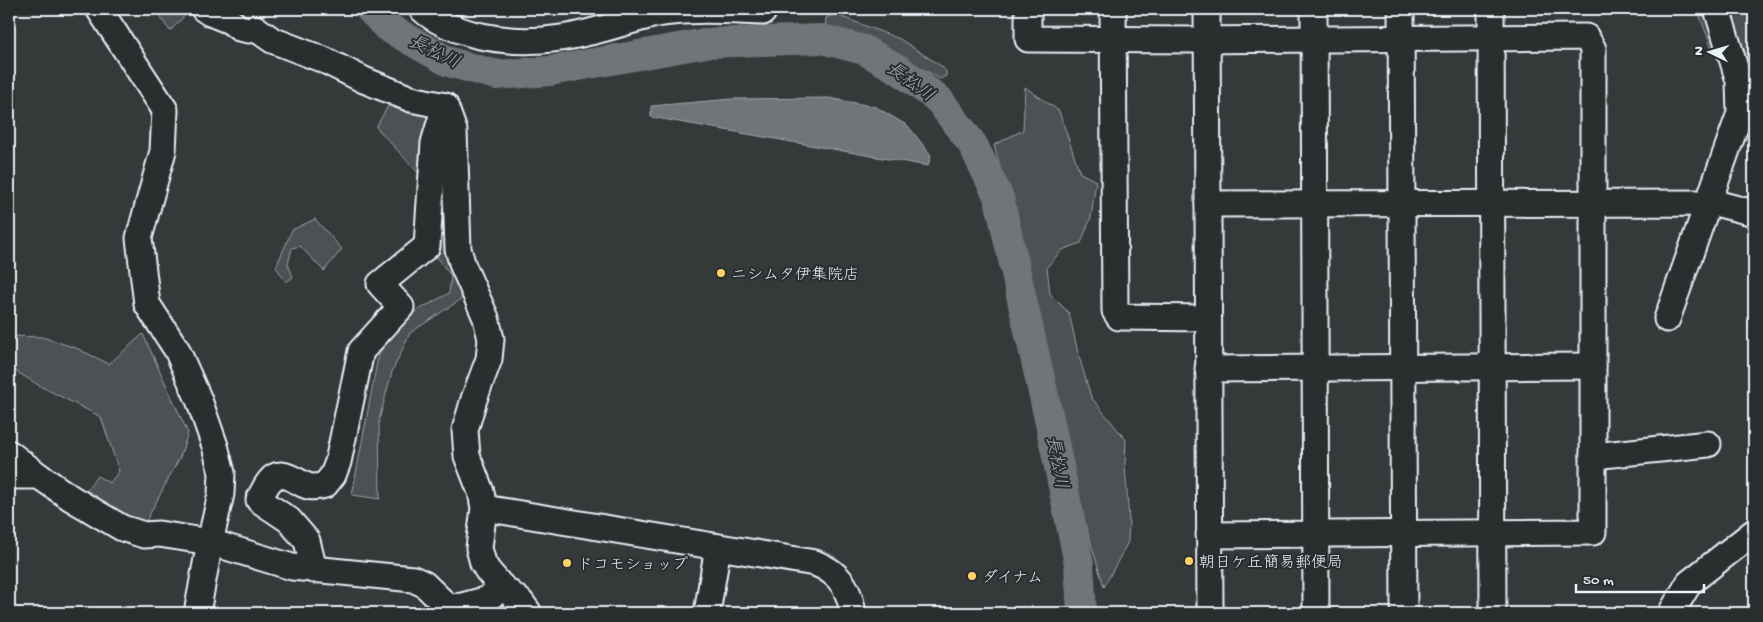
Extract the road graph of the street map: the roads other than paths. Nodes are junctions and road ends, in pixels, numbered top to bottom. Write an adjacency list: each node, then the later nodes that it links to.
1 (99, 9): 46 (street)
2 (204, 9): 13 (street)
3 (422, 9): 12 (street)
4 (763, 9): 12 (street)
5 (1028, 9): 17 (street)
6 (1113, 9): 17 (street)
7 (1207, 9): 19 (street)
8 (1314, 9): 18 (street)
9 (1401, 9): 16 (street)
10 (1491, 9): 15 (street)
11 (1717, 9): 21 (street)
12 (657, 11)
13 (227, 15): 14 (street)
14 (256, 18): 20 (street)
15 (1491, 37): 16 (street); 25 (street); 26 (street)
16 (1401, 38): 18 (street); 24 (street)
17 (1113, 39): 19 (street); 28 (street)
18 (1314, 39): 19 (street); 23 (street)
19 (1207, 40): 22 (street)
20 (445, 106): 40 (street); 48 (street)
21 (1708, 203): 26 (street); 27 (street); 29 (street)
22 (1208, 204): 23 (street); 28 (street)
23 (1314, 204): 24 (street); 33 (street)
24 (1401, 204): 25 (street); 32 (street)
25 (1491, 204): 26 (street); 31 (street)
26 (1593, 204): 30 (street)
27 (1754, 213)
28 (1208, 318): 34 (street)
29 (1667, 319)
30 (1593, 366): 31 (street); 37 (street)
31 (1492, 367): 32 (street); 43 (street)
32 (1402, 368): 33 (street); 42 (street)
33 (1315, 369): 34 (street); 44 (street)
34 (1208, 370): 45 (street)
35 (1708, 444): 37 (street)
36 (9, 453): 39 (street)
37 (1593, 456): 43 (street)
38 (9, 476): 39 (street)
39 (39, 476): 46 (street)
40 (484, 508): 47 (street); 49 (street)
41 (1754, 532): 59 (street)
42 (1404, 533): 43 (street); 44 (street); 57 (street)
43 (1493, 533): 58 (street)
44 (1316, 534): 45 (street); 56 (street)
45 (1209, 535): 55 (street)
46 (210, 542): 48 (street); 51 (street)
47 (718, 547): 53 (street); 54 (street)
48 (314, 570): 50 (street)
49 (501, 586): 50 (street); 52 (street)
50 (447, 610)
51 (197, 613)
52 (529, 613)
53 (707, 613)
54 (853, 613)
55 (1210, 613)
56 (1316, 613)
57 (1404, 613)
58 (1493, 613)
59 (1671, 613)

